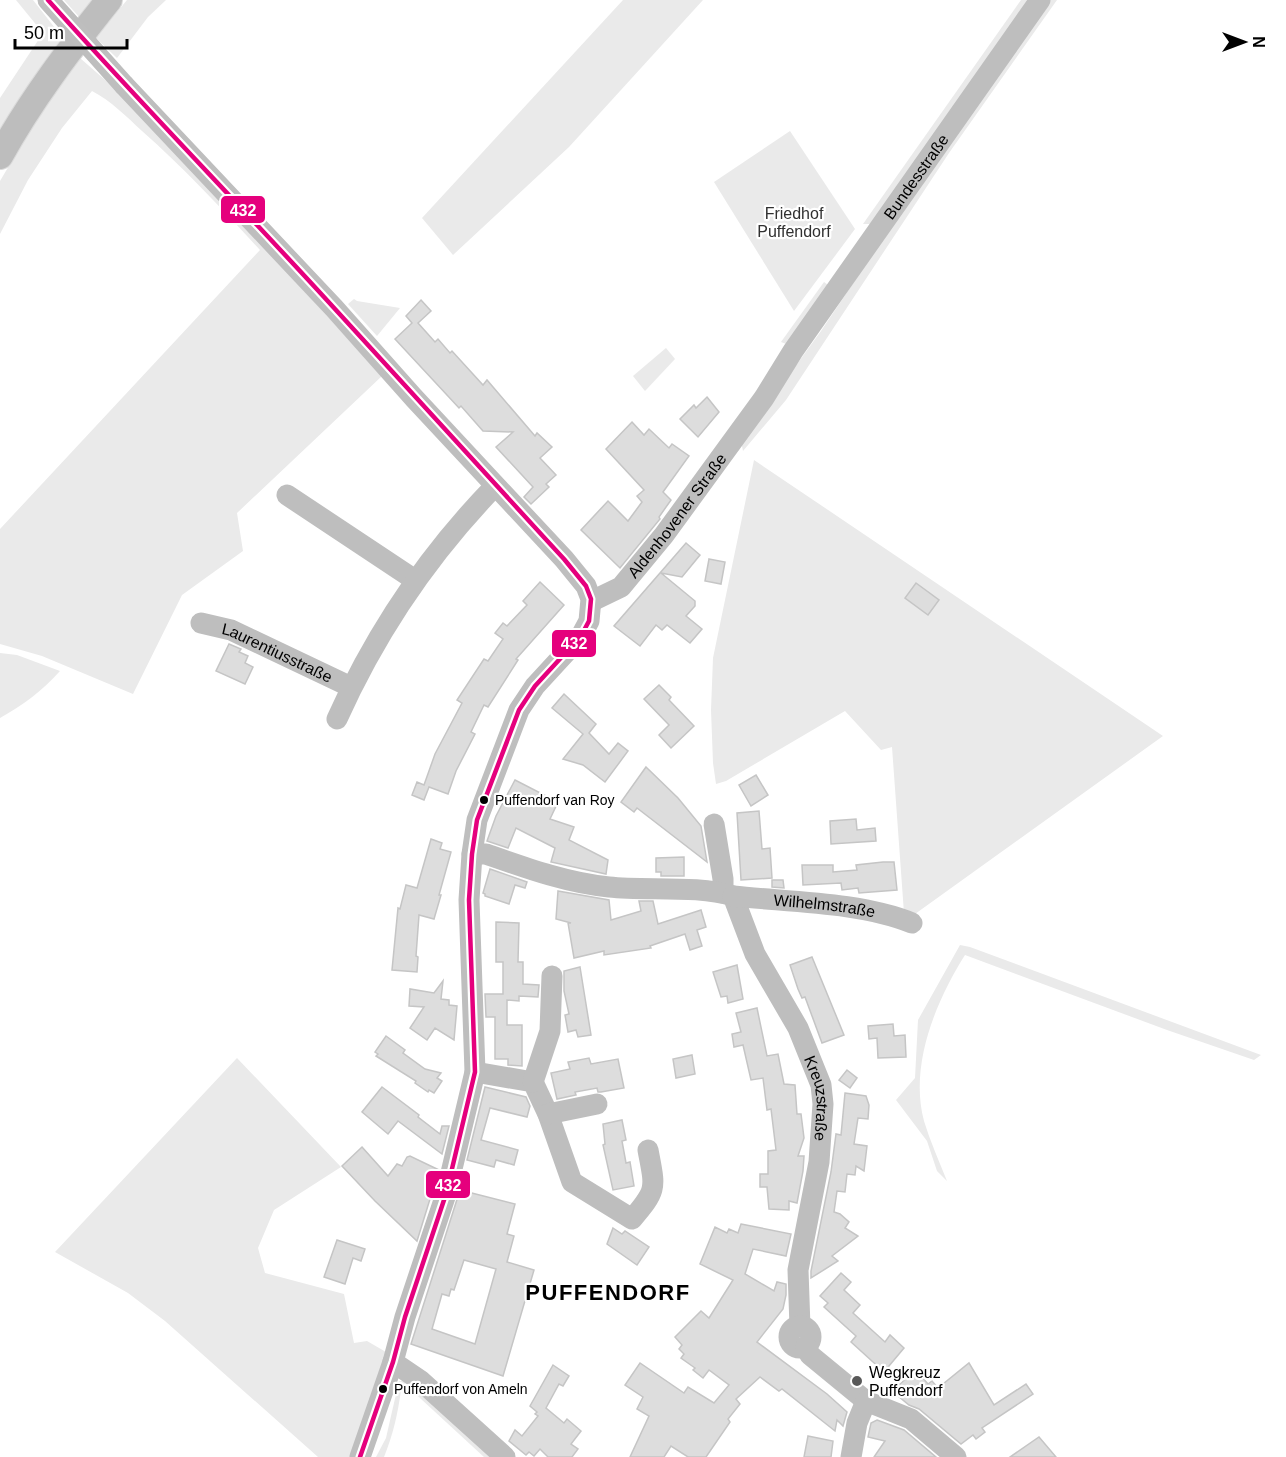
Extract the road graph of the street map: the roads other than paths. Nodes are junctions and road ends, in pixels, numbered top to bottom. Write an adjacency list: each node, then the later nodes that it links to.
1 (48, 0): 6 (street, bridge)
2 (109, 0): 4 (main road)
3 (1040, 0): 5 (street, Bundesstraße)
4 (0, 156)
5 (793, 351): 9 (street, Aldenhovener Straße)
6 (495, 486): 8 (street, Laurentiusstraße); 9 (street)
7 (286, 495): 8 (street)
8 (415, 580): 11 (street, Laurentiusstraße)
9 (592, 601): 14 (street)
10 (201, 623): 11 (street, Laurentiusstraße)
11 (351, 687): 12 (street, Laurentiusstraße)
12 (337, 719)
13 (714, 824): 15 (street, Kreuzstraße)
14 (472, 854): 15 (street); 18 (street)
15 (728, 894): 16 (street, Wilhelmstraße); 24 (street, Kreuzstraße)
16 (912, 923)
17 (552, 976): 19 (street)
18 (475, 1072): 19 (street); 23 (street)
19 (533, 1082): 21 (street)
20 (597, 1104): 21 (street)
21 (548, 1114): 22 (street)
22 (648, 1150)
23 (393, 1362): 25 (street); 26 (street)
24 (866, 1401): 27 (street); 28 (street)
25 (360, 1457)
26 (505, 1457)
27 (851, 1457)
28 (956, 1457)

